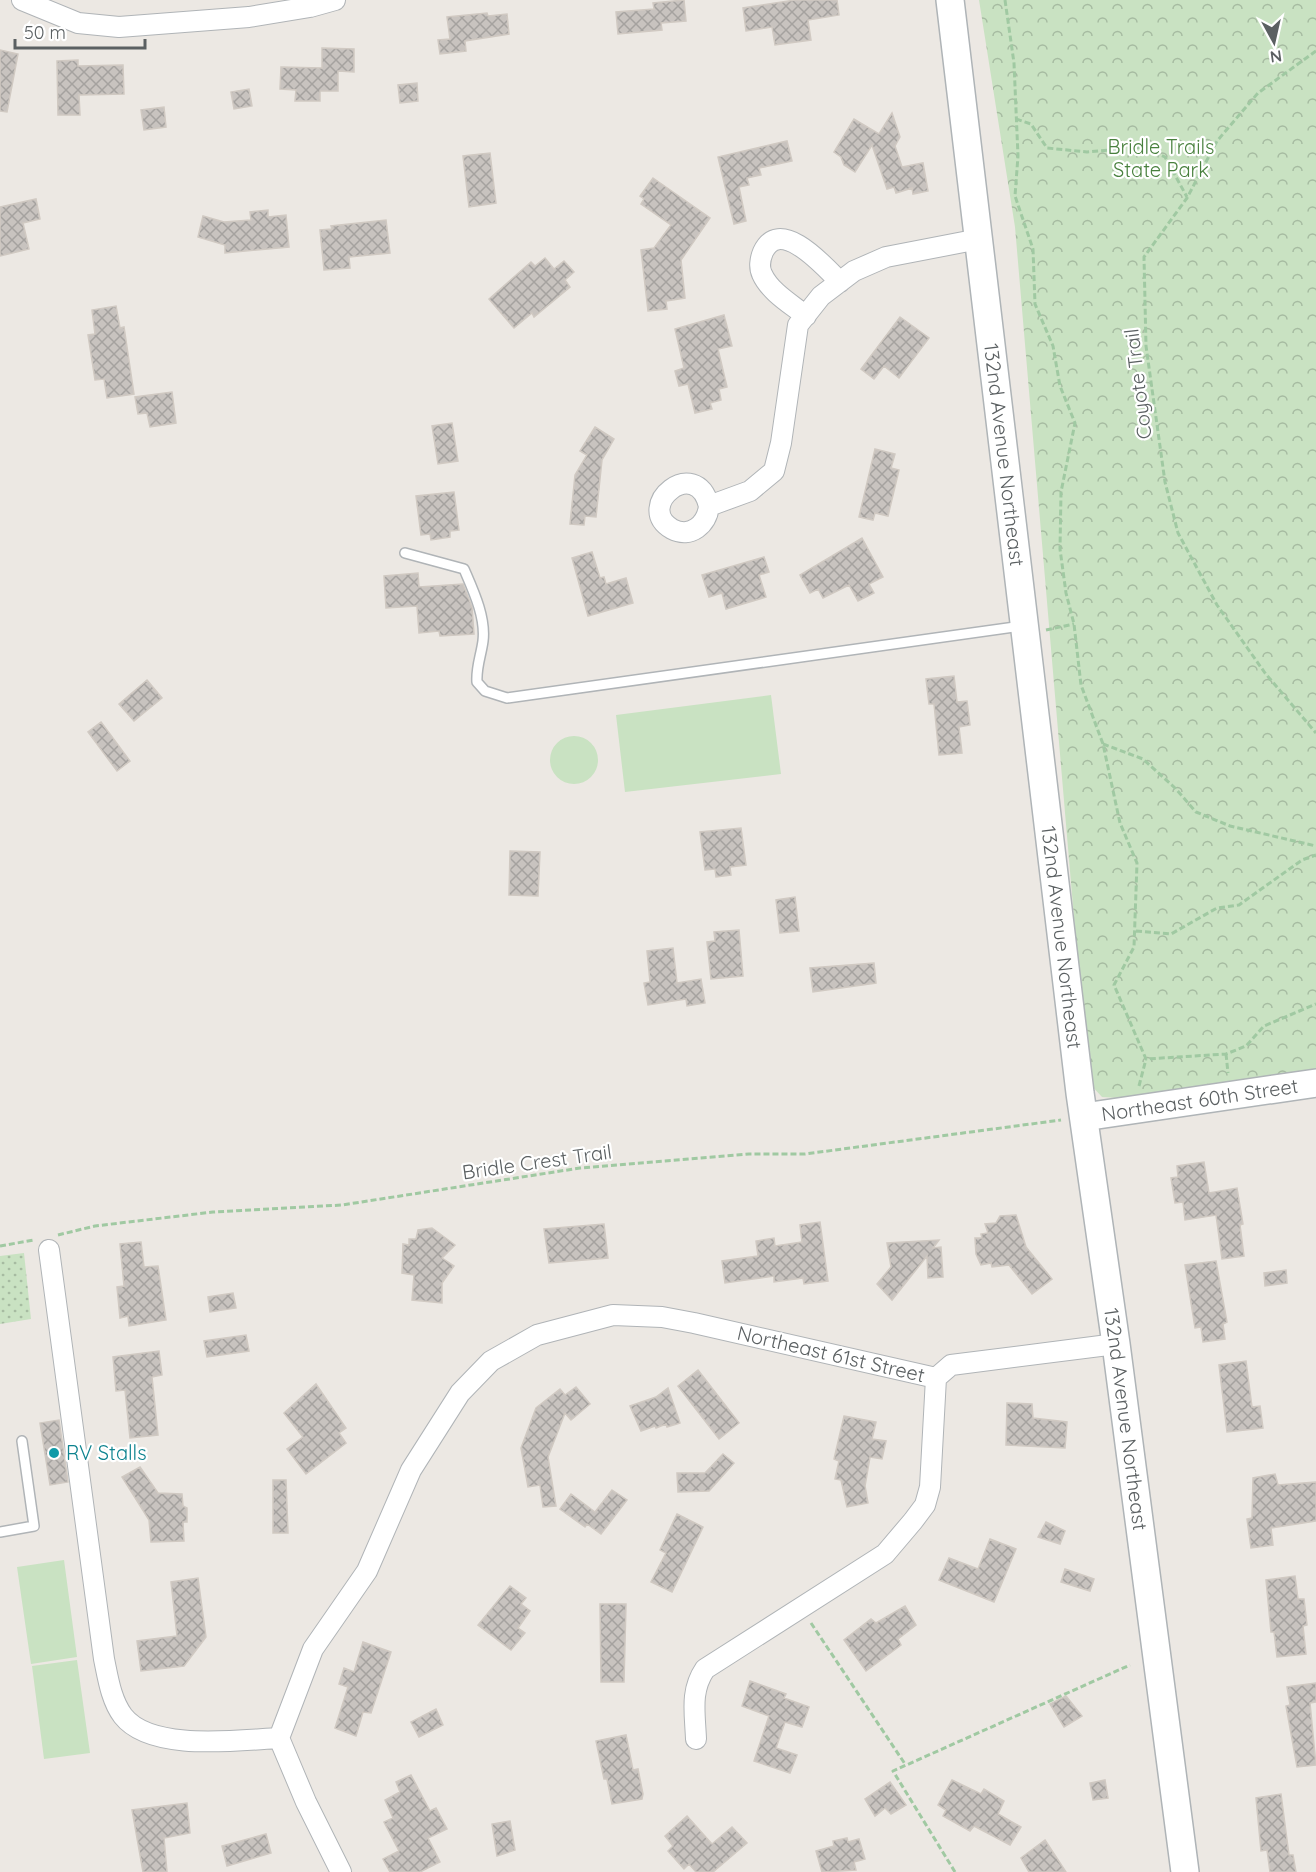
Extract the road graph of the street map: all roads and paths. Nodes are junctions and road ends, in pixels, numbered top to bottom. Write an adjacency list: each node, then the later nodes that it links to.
1 (22, 0): 5 (street)
2 (335, 0): 5 (street)
3 (950, 0): 9 (street, 132nd Avenue Northeast)
4 (1005, 0): 7 (path)
5 (301, 4)
6 (1316, 51): 8 (path, Coyote Trail)
7 (1016, 119): 8 (path); 14 (path)
8 (1187, 198): 16 (path, Coyote Trail)
9 (978, 239): 10 (street); 15 (street, 132nd Avenue Northeast)
10 (840, 282): 11 (street); 11 (street)
11 (806, 316): 12 (street)
12 (709, 506)
13 (405, 553): 15 (lane)
14 (1074, 624): 15 (path); 17 (path)
15 (1031, 629): 25 (street, 132nd Avenue Northeast)
16 (1316, 733)
17 (1103, 744): 18 (path); 20 (path)
18 (1316, 846)
19 (1316, 855): 20 (path)
20 (1136, 931): 22 (path)
21 (1316, 1004): 22 (path)
22 (1146, 1059): 24 (path)
23 (1316, 1083): 25 (street, Northeast 60th Street)
24 (1139, 1088)
25 (1073, 1114): 26 (path, Bridle Crest Trail); 28 (street, 132nd Avenue Northeast)
26 (46, 1242): 27 (path, Bridle Crest Trail); 34 (street)
27 (0, 1246)
28 (1116, 1344): 29 (street, Northeast 61st Street); 39 (street, 132nd Avenue Northeast)
29 (936, 1378): 32 (street); 34 (street, Northeast 61st Street)
30 (22, 1441): 31 (lane)
31 (0, 1532)
32 (801, 1608): 35 (street); 36 (path)
33 (1130, 1665): 36 (path)
34 (279, 1738): 37 (street)
35 (696, 1739)
36 (905, 1764): 38 (path)
37 (341, 1872)
38 (955, 1872)
39 (1185, 1872)

